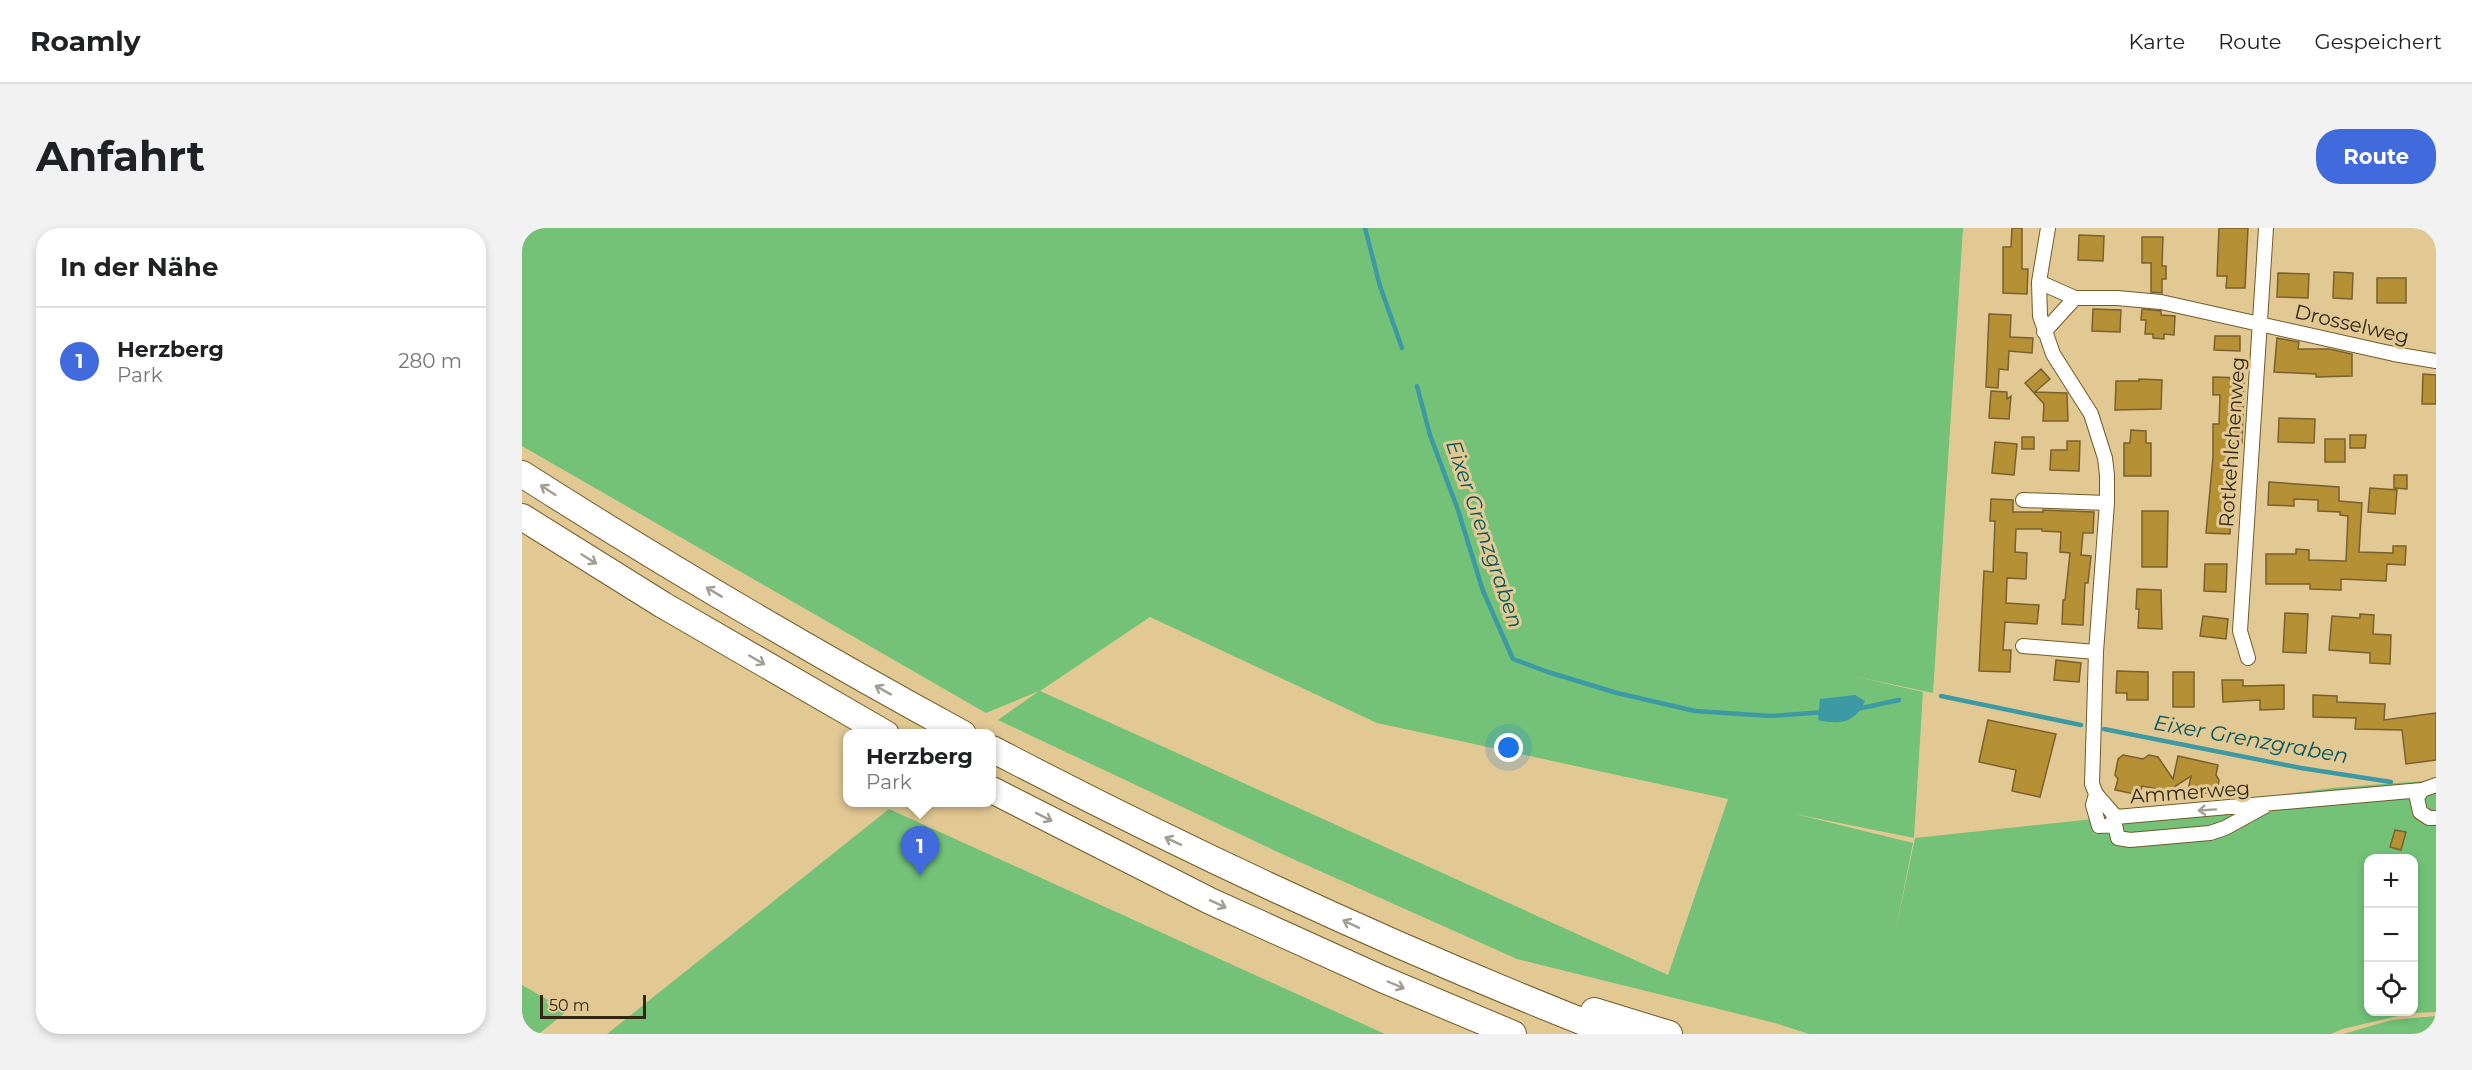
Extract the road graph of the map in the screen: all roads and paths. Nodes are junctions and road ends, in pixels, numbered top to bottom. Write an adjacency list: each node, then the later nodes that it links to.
1 (2048, 228): 3 (street)
2 (2266, 228): 5 (street, Rotkehlchenweg)
3 (2039, 282): 4 (street); 6 (street)
4 (2075, 298): 5 (street, Drosselweg); 6 (street)
5 (2259, 323): 7 (street, Drosselweg); 14 (street, Rotkehlchenweg)
6 (2044, 332): 10 (street)
7 (2436, 361)
8 (522, 474): 16 (highway, one-way to 8)
9 (2023, 500): 10 (street)
10 (2107, 503): 13 (street)
11 (522, 517): 15 (highway, one-way to 15)
12 (2023, 646): 13 (street)
13 (2096, 652): 23 (street)
14 (2248, 658)
15 (877, 729)
16 (954, 729)
17 (996, 751): 24 (highway, one-way to 17)
18 (2436, 785): 19 (street, Ammerweg)
19 (2422, 790): 21 (street, Ammerweg); 22 (street)
20 (996, 792): 25 (highway, one-way to 25)
21 (2265, 806): 23 (street, Ammerweg, one-way to 23); 23 (street, Ammerweg)
22 (2436, 818)
23 (2116, 821)
24 (1500, 990): 26 (highway); 27 (highway)
25 (1513, 1034)
26 (1614, 1034)
27 (1670, 1034)

